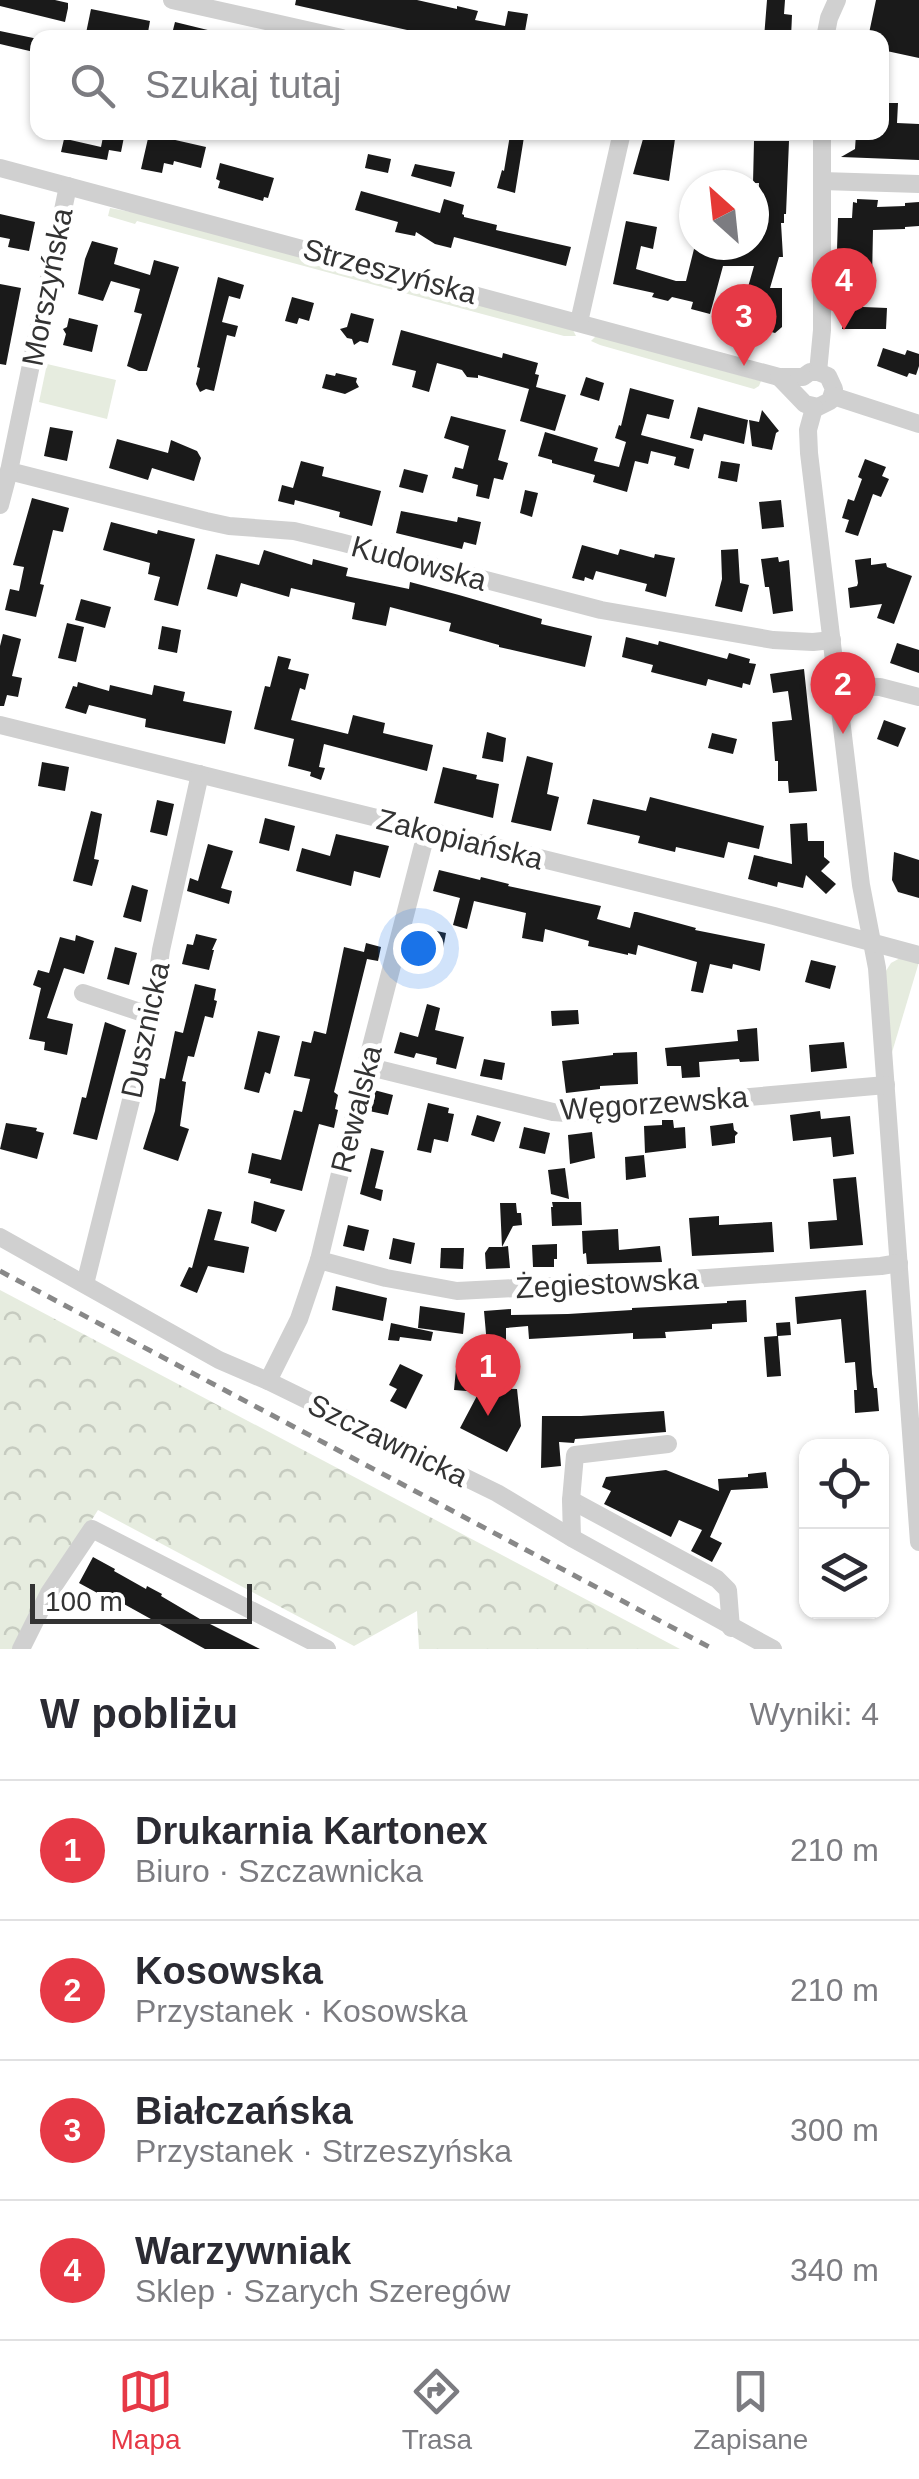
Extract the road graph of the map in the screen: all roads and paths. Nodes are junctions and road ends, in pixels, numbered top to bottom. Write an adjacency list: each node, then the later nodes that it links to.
1 (172, 0): 3 (street)
2 (837, 0): 4 (street)
3 (306, 30)
4 (827, 30)
5 (620, 140): 11 (street)
6 (822, 140): 8 (street)
7 (0, 168): 10 (street, Strzeszyńska)
8 (822, 181): 9 (street); 12 (street)
9 (919, 184)
10 (68, 186): 11 (street, Strzeszyńska); 17 (street, Morszyńska)
11 (579, 322): 13 (street, Strzeszyńska)
12 (811, 374): 13 (street, Strzeszyńska); 14 (street); 15 (street)
13 (779, 378): 15 (street, Strzeszyńska)
14 (832, 396): 15 (street); 16 (street)
15 (806, 402): 19 (street)
16 (919, 424)
17 (10, 471): 18 (street, Morszyńska); 19 (street, Kudowska)
18 (0, 506)
19 (832, 640): 20 (street)
20 (837, 686): 21 (street); 25 (street)
21 (919, 697)
22 (0, 725): 23 (street, Zakopiańska)
23 (200, 774): 24 (street, Zakopiańska); 28 (street, Dusznicka)
24 (428, 830): 25 (street, Zakopiańska); 29 (street, Rewalska)
25 (870, 940): 26 (street, Zakopiańska); 30 (street)
26 (919, 955)
27 (83, 994): 28 (street)
28 (152, 1016): 34 (street, Dusznicka)
29 (366, 1066): 30 (street, Węgorzewska); 32 (street, Rewalska)
30 (886, 1085): 33 (street)
31 (0, 1237): 34 (street, Szczawnicka)
32 (319, 1260): 33 (street, Żegiestowska); 35 (street, Rewalska)
33 (899, 1263): 36 (street)
34 (85, 1284): 35 (street, Szczawnicka)
35 (268, 1381): 40 (street, Szczawnicka)
36 (914, 1385): 39 (street)
37 (668, 1444): 38 (street)
38 (571, 1500): 40 (street); 42 (street)
39 (918, 1518): 41 (street)
40 (572, 1538): 42 (street, Szczawnicka)
41 (919, 1542)
42 (731, 1628): 45 (street, Szczawnicka)
43 (21, 1649): 44 (street)
44 (327, 1649)
45 (773, 1649)

